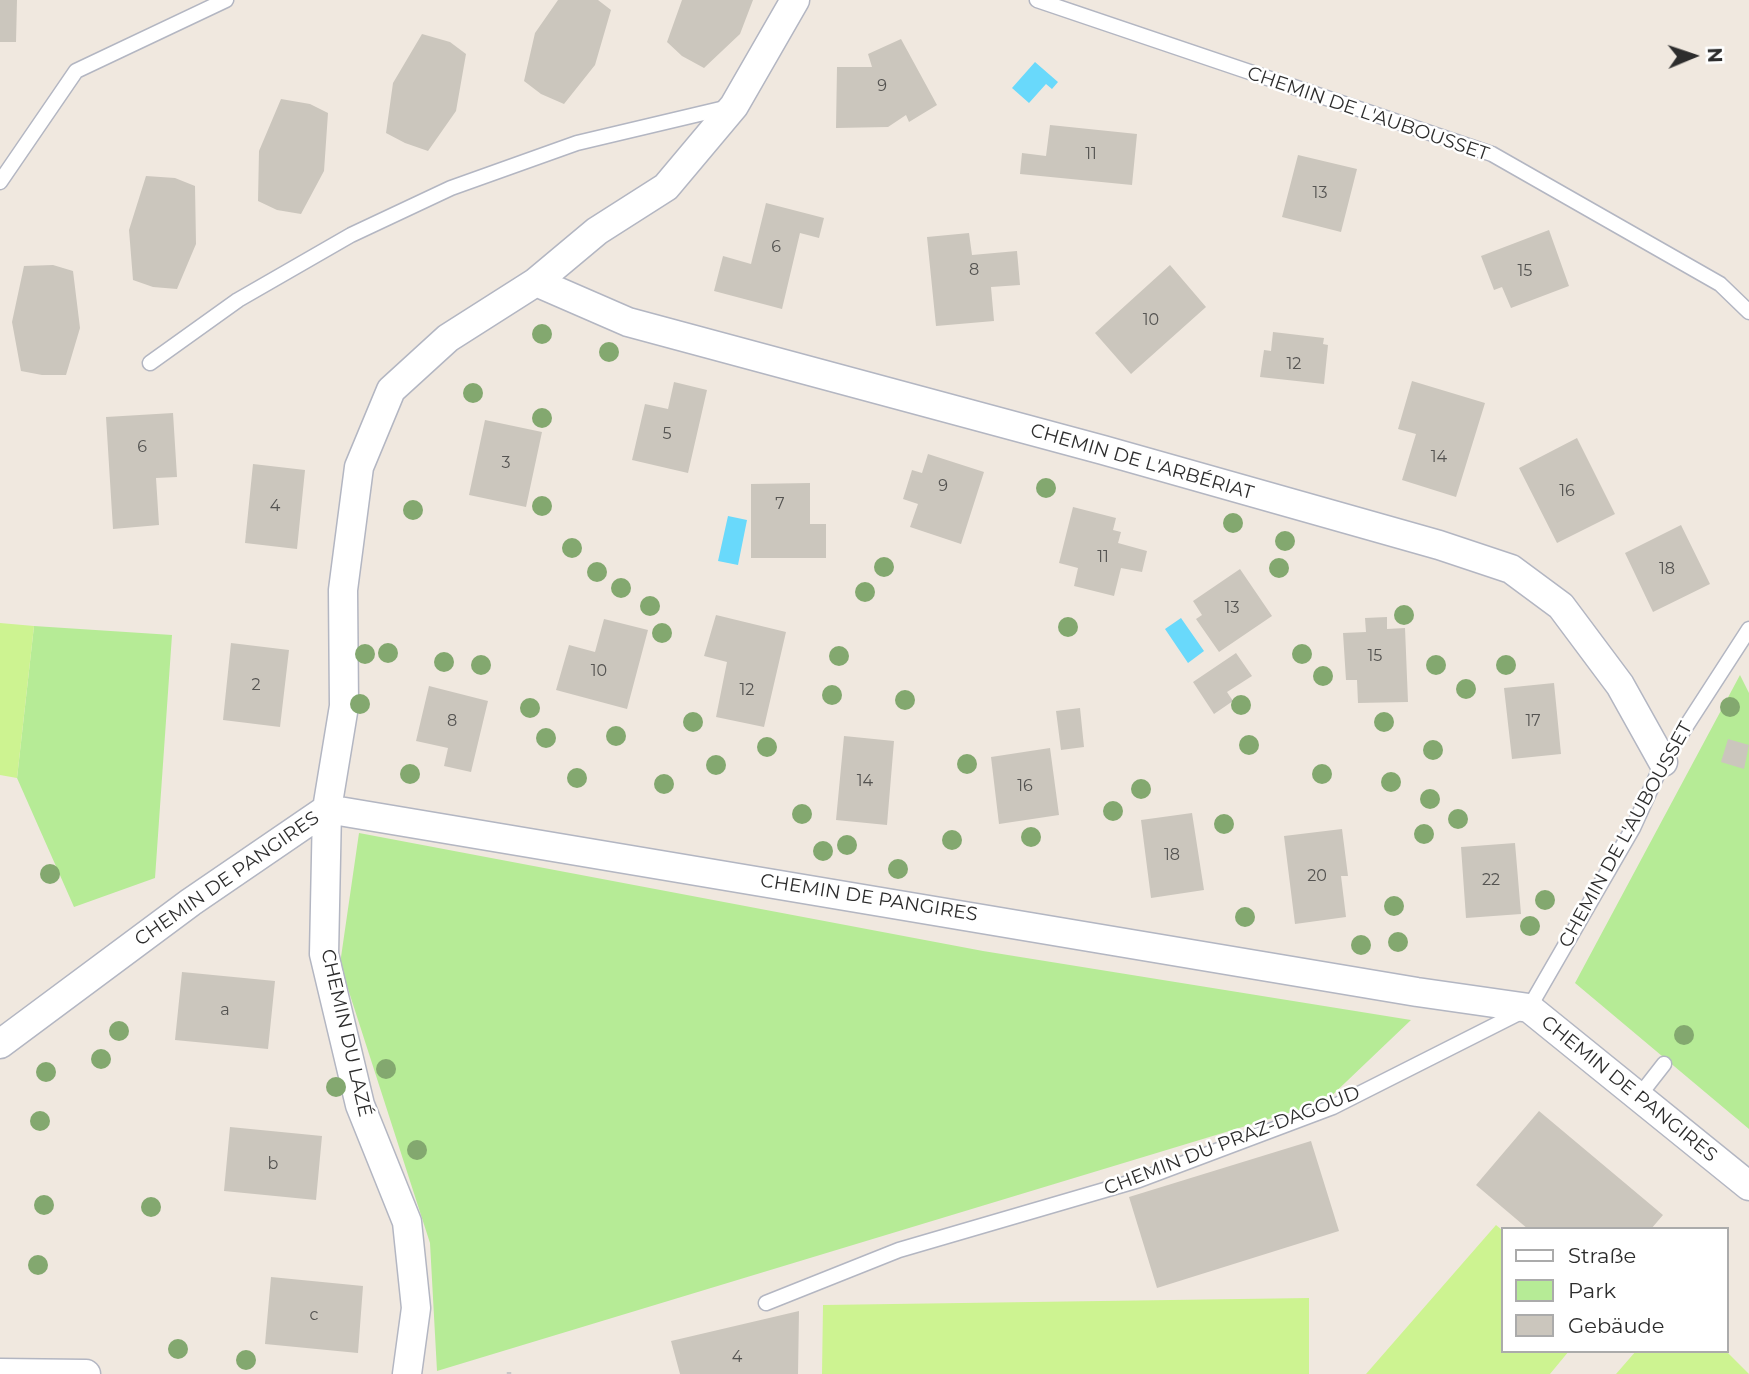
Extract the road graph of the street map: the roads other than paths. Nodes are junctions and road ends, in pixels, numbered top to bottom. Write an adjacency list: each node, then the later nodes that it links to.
1 (226, 0): 5 (lane)
2 (795, 0): 4 (street)
3 (1037, 0): 7 (lane, CHEMIN DE L'AUBOUSSET)
4 (734, 106): 6 (street); 8 (lane)
5 (0, 182)
6 (536, 282): 10 (street, CHEMIN DE L'ARBÉRIAT); 11 (street)
7 (1749, 312)
8 (150, 363)
9 (1749, 629): 10 (lane, CHEMIN DE L'AUBOUSSET)
10 (1663, 762): 12 (lane, CHEMIN DE L'AUBOUSSET)
11 (327, 809): 12 (street, CHEMIN DE PANGIRES); 13 (street, CHEMIN DE PANGIRES); 20 (street, CHEMIN DU LAZÉ)
12 (1529, 1007): 15 (street, CHEMIN DE PANGIRES); 17 (lane, CHEMIN DU PRAZ-DAGOUD)
13 (0, 1044)
14 (1664, 1064): 15 (lane)
15 (1639, 1096): 16 (street, CHEMIN DE PANGIRES)
16 (1749, 1186)
17 (766, 1303)
18 (0, 1373): 19 (street)
19 (86, 1374)
20 (407, 1374)

